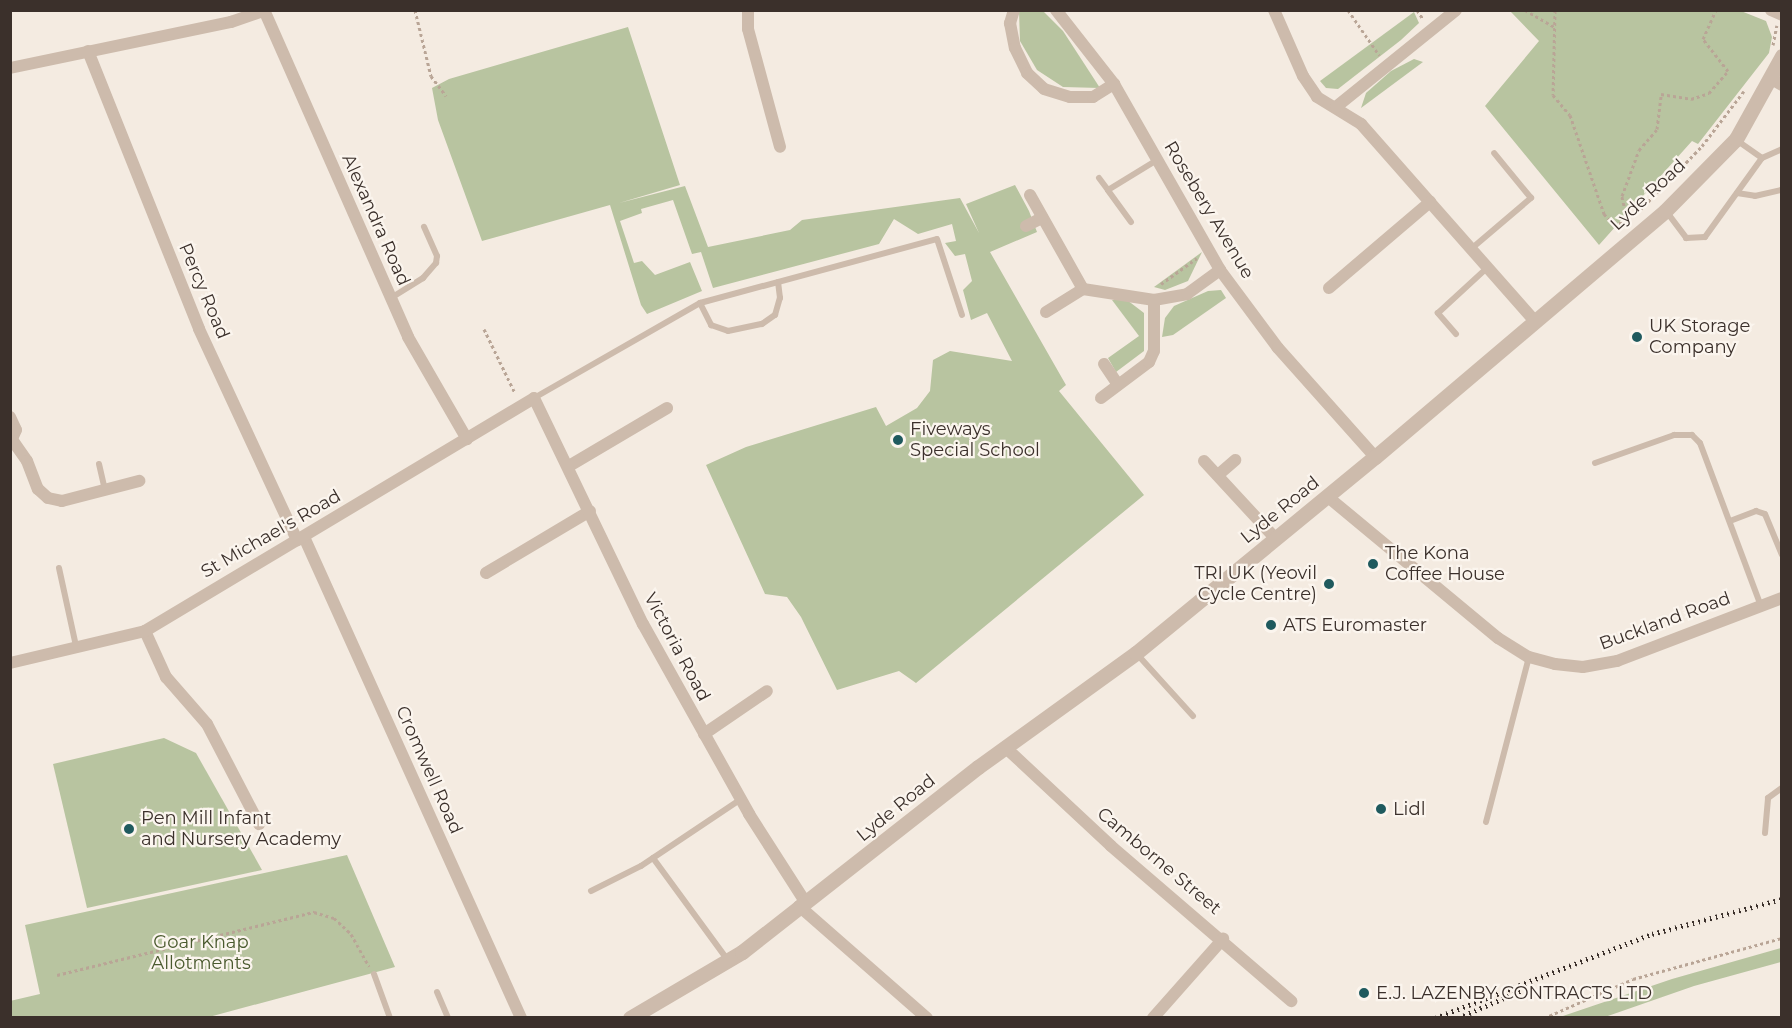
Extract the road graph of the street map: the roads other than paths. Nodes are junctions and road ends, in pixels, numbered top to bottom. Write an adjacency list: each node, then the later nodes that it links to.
1 (748, 10): 14 (street)
2 (1014, 10): 11 (street)
3 (1056, 10): 11 (street, Rosebery Avenue)
4 (1274, 10): 12 (street)
5 (1456, 10): 12 (street)
6 (264, 11): 7 (street); 36 (street, Alexandra Road)
7 (88, 51): 9 (street); 63 (street, Percy Road)
8 (1777, 54): 10 (street, Lyde Road)
9 (10, 68)
10 (1776, 82): 13 (street, Lyde Road)
11 (1114, 84): 18 (street, Rosebery Avenue)
12 (1336, 107): 24 (street)
13 (1736, 140): 17 (lane); 25 (street, Lyde Road)
14 (780, 147)
15 (1782, 149): 17 (lane)
16 (1494, 153): 30 (lane)
17 (1762, 158): 22 (lane)
18 (1157, 160): 20 (lane); 32 (street, Rosebery Avenue)
19 (1100, 178): 20 (lane)
20 (1108, 190): 27 (lane)
21 (1782, 190): 22 (lane)
22 (1737, 193): 25 (lane)
23 (1030, 195): 26 (street)
24 (1430, 202): 30 (street); 34 (street)
25 (1665, 211): 41 (street, Lyde Road)
26 (1042, 218): 28 (street); 35 (street)
27 (1131, 222)
28 (1026, 226)
29 (424, 227): 36 (lane)
30 (1471, 249): 31 (street)
31 (1487, 267): 41 (street); 42 (lane)
32 (1220, 270): 37 (street); 51 (street, Rosebery Avenue)
33 (778, 282): 38 (lane); 38 (lane); 40 (lane)
34 (1329, 288)
35 (1083, 289): 37 (street); 39 (street)
36 (391, 298): 49 (street, Alexandra Road)
37 (1148, 298): 44 (street)
38 (700, 303): 45 (lane)
39 (1046, 312)
40 (962, 315)
41 (1534, 320): 51 (street, Lyde Road)
42 (1456, 334)
43 (1104, 364): 44 (street)
44 (1118, 385): 46 (street)
45 (534, 398): 49 (street, St Michael's Road); 56 (street, Victoria Road)
46 (1101, 398)
47 (667, 408): 56 (street)
48 (10, 417): 50 (street)
49 (467, 439): 63 (street, St Michael's Road)
50 (12, 442): 59 (street)
51 (1375, 457): 60 (street, Lyde Road)
52 (1235, 460): 57 (street)
53 (1204, 461): 57 (street)
54 (1595, 463): 62 (lane)
55 (99, 464): 59 (lane)
56 (568, 466): 61 (street, Victoria Road)
57 (1218, 475): 64 (street)
58 (139, 481): 59 (street)
59 (105, 490)
60 (1328, 497): 64 (street, Lyde Road); 73 (street, Buckland Road)
61 (590, 511): 67 (street); 77 (street, Victoria Road)
62 (1730, 520): 65 (lane); 69 (lane)
63 (301, 539): 70 (street, St Michael's Road); 94 (street, Cromwell Road)
64 (1276, 539): 72 (street, Lyde Road)
65 (1782, 555)
66 (59, 568): 71 (lane)
67 (486, 573)
68 (1782, 598): 69 (street, Buckland Road)
69 (1761, 606): 73 (street, Buckland Road)
70 (145, 631): 71 (street, St Michael's Road); 82 (street)
71 (76, 646): 74 (street, St Michael's Road)
72 (1136, 653): 76 (lane); 78 (street, Lyde Road)
73 (1529, 657): 81 (lane)
74 (10, 663)
75 (767, 691): 77 (street)
76 (1194, 716)
77 (704, 734): 80 (street, Victoria Road)
78 (1005, 747): 86 (street, Lyde Road); 87 (street, Camborne Street)
79 (1782, 788): 83 (lane)
80 (741, 799): 84 (lane); 86 (street, Victoria Road)
81 (1486, 822)
82 (259, 824)
83 (1765, 833)
84 (652, 858): 85 (lane); 88 (lane)
85 (591, 891)
86 (802, 905): 88 (street, Lyde Road); 96 (street, Victoria Road)
87 (1223, 939): 91 (street, Camborne Street); 97 (street)
88 (728, 960): 95 (street, Lyde Road)
89 (374, 974): 92 (lane)
90 (437, 992): 93 (lane)
91 (1291, 1001)
92 (390, 1017)
93 (448, 1017)
94 (521, 1017)
95 (630, 1017)
96 (927, 1017)
97 (1153, 1017)

